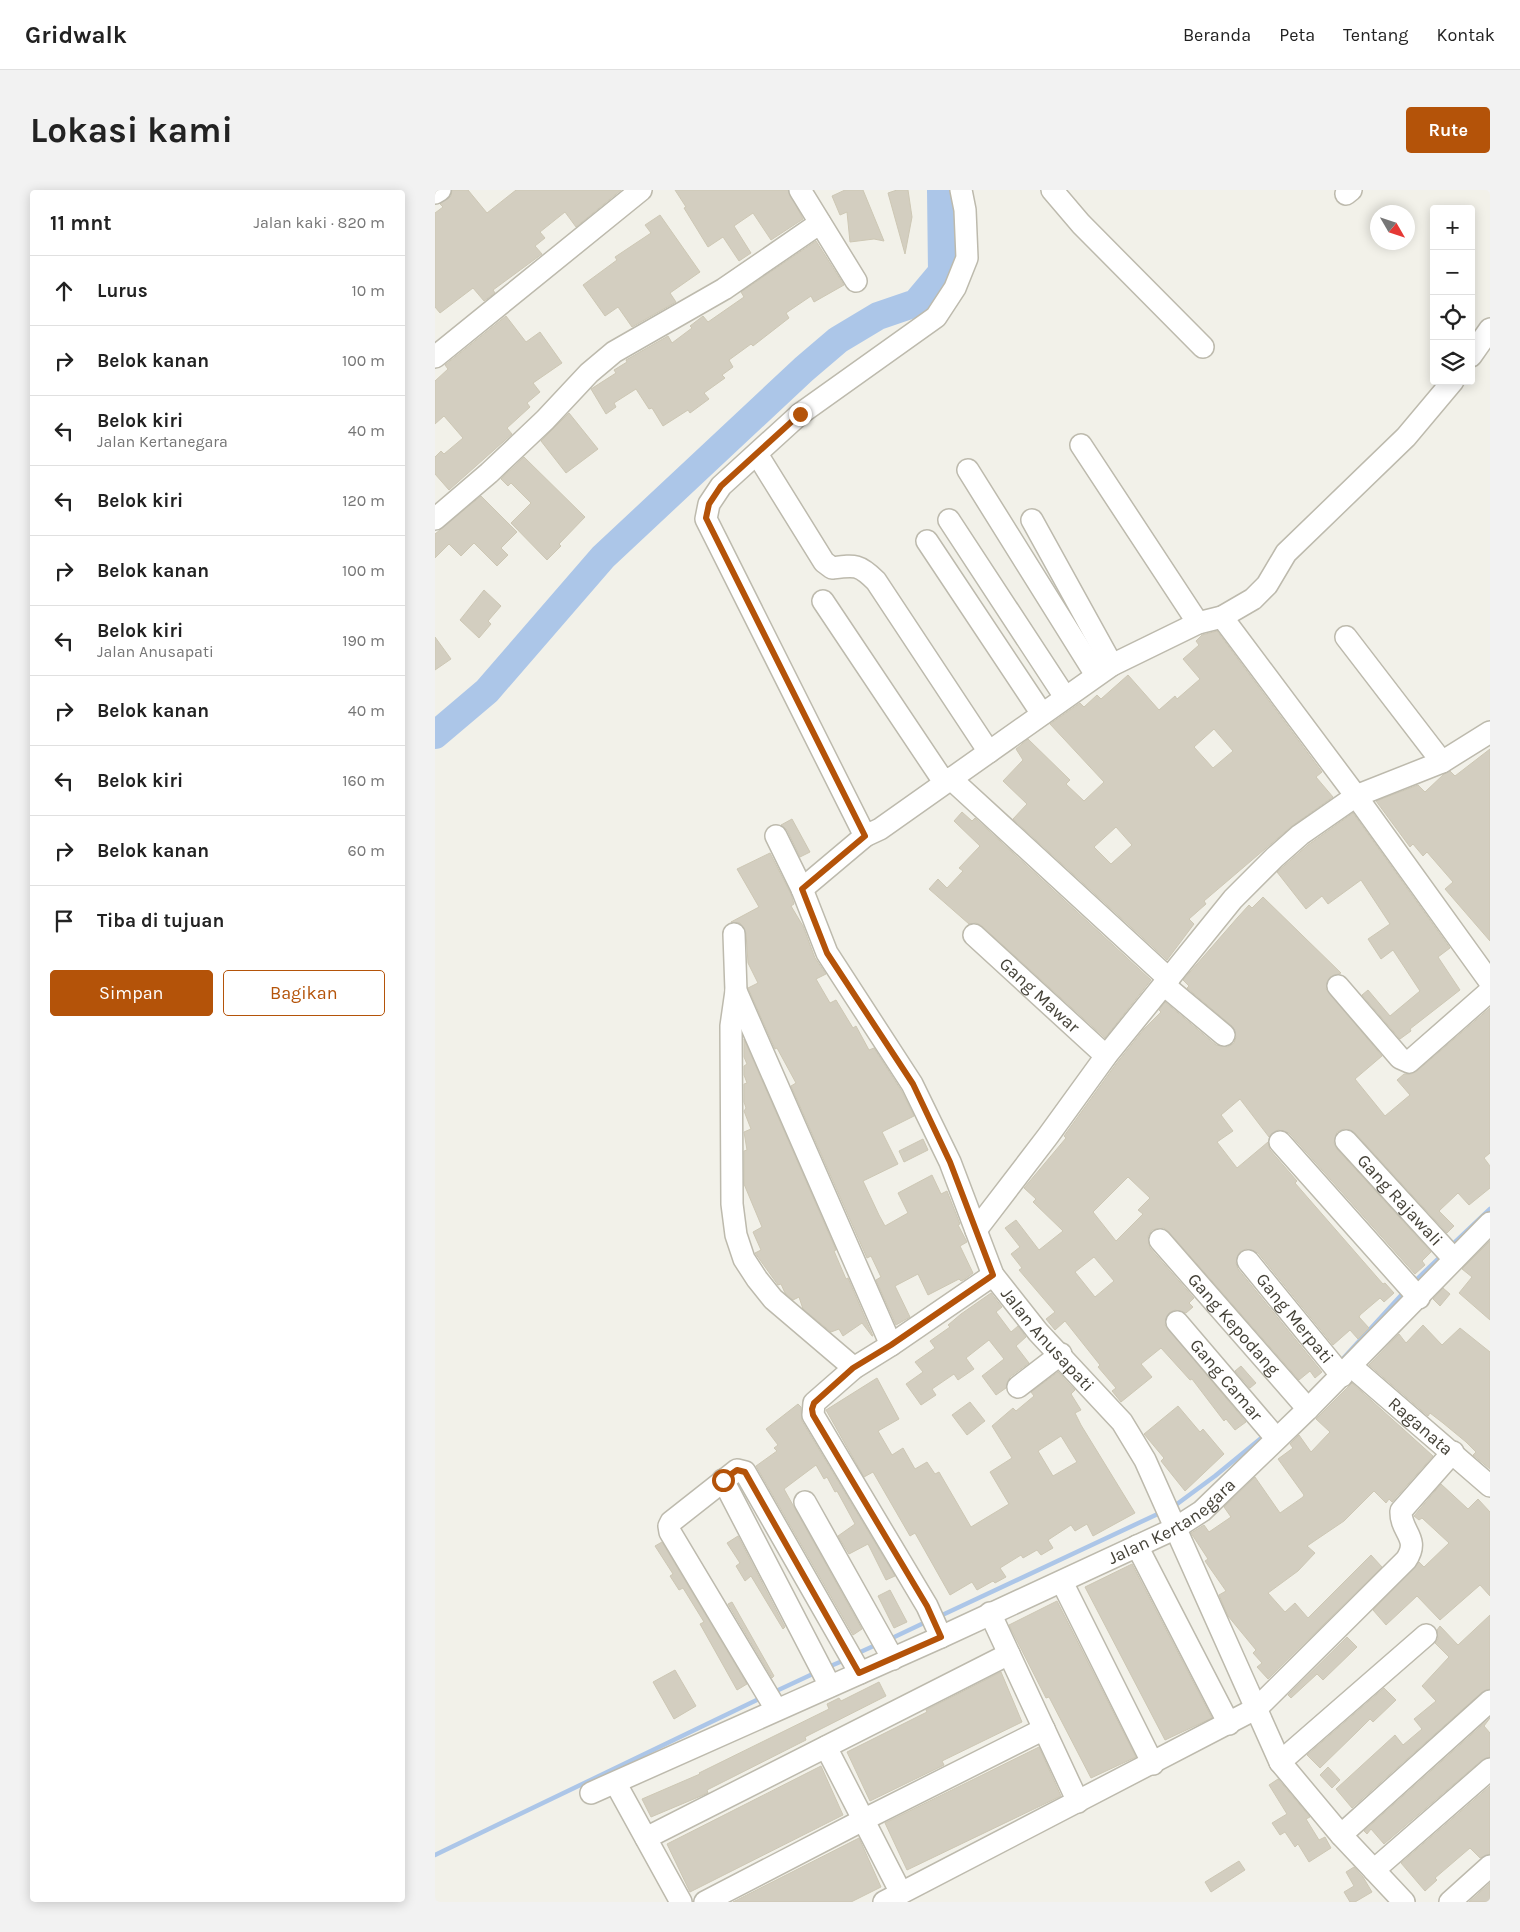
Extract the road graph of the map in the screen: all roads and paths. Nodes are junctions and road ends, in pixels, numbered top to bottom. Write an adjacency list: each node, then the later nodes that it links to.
1 (440, 190): 6 (street)
2 (641, 190): 12 (street)
3 (800, 190): 7 (street)
4 (961, 190): 15 (street)
5 (1052, 190): 10 (street)
6 (435, 194)
7 (820, 223): 8 (street); 17 (street)
8 (855, 281)
9 (1490, 329): 11 (street)
10 (1203, 346)
11 (1475, 350)
12 (435, 357)
13 (1450, 385): 22 (street)
14 (1081, 445): 23 (street)
15 (757, 454): 29 (street); 34 (street)
16 (968, 470): 25 (street)
17 (435, 519)
18 (949, 520): 26 (street)
19 (1032, 520): 25 (street)
20 (927, 541): 27 (street)
21 (823, 600): 31 (street)
22 (1222, 617): 23 (street); 32 (street)
23 (1198, 623): 25 (street)
24 (1346, 637): 30 (street)
25 (1104, 670): 26 (street)
26 (1065, 697): 27 (street)
27 (1042, 714): 29 (street)
28 (1490, 732): 30 (street)
29 (989, 752): 31 (street)
30 (1442, 762): 32 (street)
31 (947, 780): 34 (street); 38 (street)
32 (1356, 796): 38 (street); 39 (street)
33 (775, 836): 35 (street, Jalan Anusapati)
34 (865, 836): 35 (street)
35 (802, 889): 48 (street, Jalan Anusapati)
36 (734, 934): 41 (street)
37 (974, 934): 44 (street, Gang Mawar)
38 (1166, 982): 43 (street); 44 (street)
39 (1490, 982)
40 (1338, 986): 42 (street)
41 (735, 991): 55 (street); 57 (street)
42 (1490, 991)
43 (1224, 1034)
44 (1106, 1056): 48 (street)
45 (1345, 1141): 50 (street, Gang Rajawali)
46 (1280, 1142): 53 (street)
47 (1490, 1223): 50 (street, Jalan Kertanegara)
48 (976, 1230): 52 (street, Jalan Anusapati)
49 (1160, 1240): 60 (street, Gang Kepodang)
50 (1448, 1254): 53 (street, Jalan Kertanegara)
51 (1248, 1261): 58 (street, Gang Merpati)
52 (993, 1275): 55 (street); 56 (street, Jalan Anusapati)
53 (1413, 1291): 58 (street, Jalan Kertanegara)
54 (1177, 1322): 61 (street, Gang Camar)
55 (891, 1345): 57 (street)
56 (1061, 1354): 59 (street); 66 (street, Jalan Anusapati)
57 (853, 1368): 71 (street)
58 (1340, 1368): 60 (street, Jalan Kertanegara); 62 (street, Raganata)
59 (1018, 1387)
60 (1304, 1404): 61 (street, Jalan Kertanegara)
61 (1273, 1434): 66 (street, Jalan Kertanegara)
62 (1453, 1452): 64 (street, Raganata); 78 (street)
63 (723, 1480): 74 (street); 75 (street); 76 (street)
64 (1490, 1486)
65 (805, 1502): 72 (street)
66 (1172, 1524): 67 (street, Jalan Kertanegara); 78 (street, Jalan Anusapati)
67 (1137, 1546): 68 (street, Jalan Kertanegara); 79 (street)
68 (1062, 1582): 69 (street, Jalan Kertanegara); 83 (street)
69 (990, 1613): 71 (street, Jalan Kertanegara); 73 (street)
70 (1426, 1635): 82 (street)
71 (940, 1636): 72 (street, Jalan Kertanegara)
72 (887, 1649): 74 (street, Jalan Kertanegara)
73 (1009, 1654): 80 (street); 81 (street)
74 (857, 1667): 75 (street, Jalan Kertanegara)
75 (829, 1682): 76 (street, Jalan Kertanegara)
76 (770, 1699): 85 (street, Jalan Kertanegara)
77 (1490, 1700): 89 (street)
78 (1257, 1708): 79 (street); 82 (street, Jalan Anusapati)
79 (1229, 1724): 83 (street)
80 (1044, 1729): 87 (street); 88 (street)
81 (826, 1747): 88 (street); 90 (street)
82 (1280, 1762): 89 (street, Jalan Anusapati)
83 (1153, 1764): 87 (street)
84 (1490, 1769): 92 (street)
85 (616, 1784): 86 (street, Jalan Kertanegara); 90 (street)
86 (591, 1793)
87 (1078, 1802): 93 (street)
88 (863, 1820): 93 (street); 95 (street)
89 (1341, 1835): 92 (street, Jalan Anusapati)
90 (646, 1838): 94 (street)
91 (1490, 1866): 97 (street)
92 (1374, 1870): 96 (street, Jalan Anusapati)
93 (893, 1898)
94 (681, 1902)
95 (705, 1902)
96 (1404, 1902)
97 (1450, 1902)

